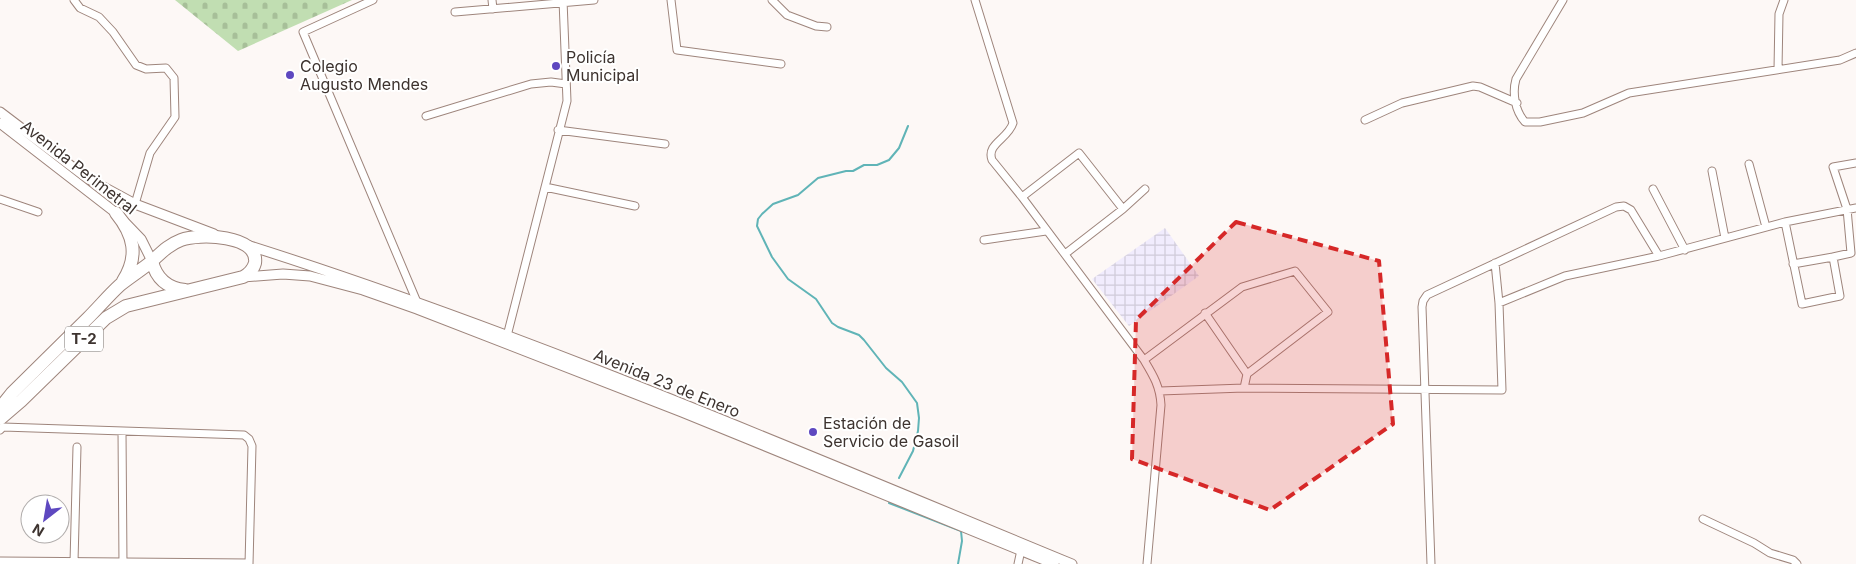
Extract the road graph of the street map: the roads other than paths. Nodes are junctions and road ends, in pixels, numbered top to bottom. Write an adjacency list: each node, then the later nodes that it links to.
1 (74, 0): 33 (street)
2 (373, 0): 57 (street)
3 (492, 0): 11 (street)
4 (594, 0): 10 (street)
5 (671, 0): 15 (street)
6 (772, 0): 13 (street)
7 (975, 0): 31 (street)
8 (1563, 0): 18 (street)
9 (1784, 0): 16 (street)
10 (563, 2): 11 (street); 17 (street)
11 (493, 9): 12 (street)
12 (455, 12)
13 (827, 26)
14 (1856, 53): 16 (street)
15 (780, 64)
16 (1778, 68): 18 (street)
17 (566, 84): 20 (street); 23 (street)
18 (1516, 102): 21 (street)
19 (0, 112): 33 (main road, Avenida Perimetral)
20 (426, 116)
21 (1365, 120)
22 (0, 124): 39 (main road, Avenida Perimetral)
23 (558, 130): 24 (street); 28 (street)
24 (665, 144)
25 (1856, 163): 36 (street)
26 (1750, 164): 41 (street)
27 (1712, 171): 44 (street)
28 (545, 187): 34 (street); 60 (street)
29 (1145, 189): 37 (street)
30 (1653, 189): 47 (street)
31 (1022, 197): 37 (street); 42 (street)
32 (0, 200): 38 (street)
33 (134, 204): 43 (main road, Avenida Perimetral)
34 (634, 206)
35 (1856, 208): 36 (street)
36 (1847, 209): 40 (street); 50 (street)
37 (1123, 210): 48 (street)
38 (38, 212)
39 (116, 213): 51 (main road, Avenida Perimetral); 55 (highway, T-2)
40 (1785, 222): 41 (street); 53 (street)
41 (1766, 227): 44 (street)
42 (1046, 231): 45 (street); 48 (street)
43 (221, 237): 46 (highway, T-2); 51 (highway, T-2)
44 (1725, 238): 47 (street)
45 (984, 240)
46 (245, 245): 54 (highway); 57 (main road, Avenida 23 de Enero / T-2)
47 (1685, 250): 49 (street)
48 (1065, 254): 61 (street)
49 (1659, 256): 52 (street); 58 (street)
50 (1833, 257): 53 (street); 53 (street)
51 (152, 261): 55 (highway, T-2); 56 (highway)
52 (1495, 263): 58 (street); 64 (street)
53 (1793, 264)
54 (243, 277): 56 (highway, T-2); 72 (main road, Avenida 23 de Enero / T-2)
55 (120, 285): 66 (highway, T-2)
56 (185, 290): 67 (highway, T-2)
57 (417, 302): 60 (main road, Avenida 23 de Enero / T-2)
58 (1500, 302): 64 (street)
59 (1205, 313): 61 (street); 62 (street); 62 (street)
60 (507, 336): 79 (main road, Avenida 23 de Enero / T-2)
61 (1144, 360): 65 (street)
62 (1247, 374): 63 (street)
63 (1244, 388): 64 (street); 65 (street)
64 (1425, 390): 81 (street)
65 (1160, 391): 80 (street)
66 (0, 408)
67 (0, 419)
68 (0, 430): 69 (street)
69 (122, 430): 75 (street); 76 (street)
70 (77, 447): 74 (street)
71 (1702, 519): 82 (street)
72 (1021, 550): 77 (street); 78 (main road, Avenida 23 de Enero / T-2)
73 (0, 562): 74 (street)
74 (74, 562): 75 (street)
75 (123, 563): 76 (street)
76 (249, 564)
77 (1018, 564)
78 (1054, 564)
79 (1072, 564)
80 (1147, 564)
81 (1431, 564)
82 (1797, 564)

